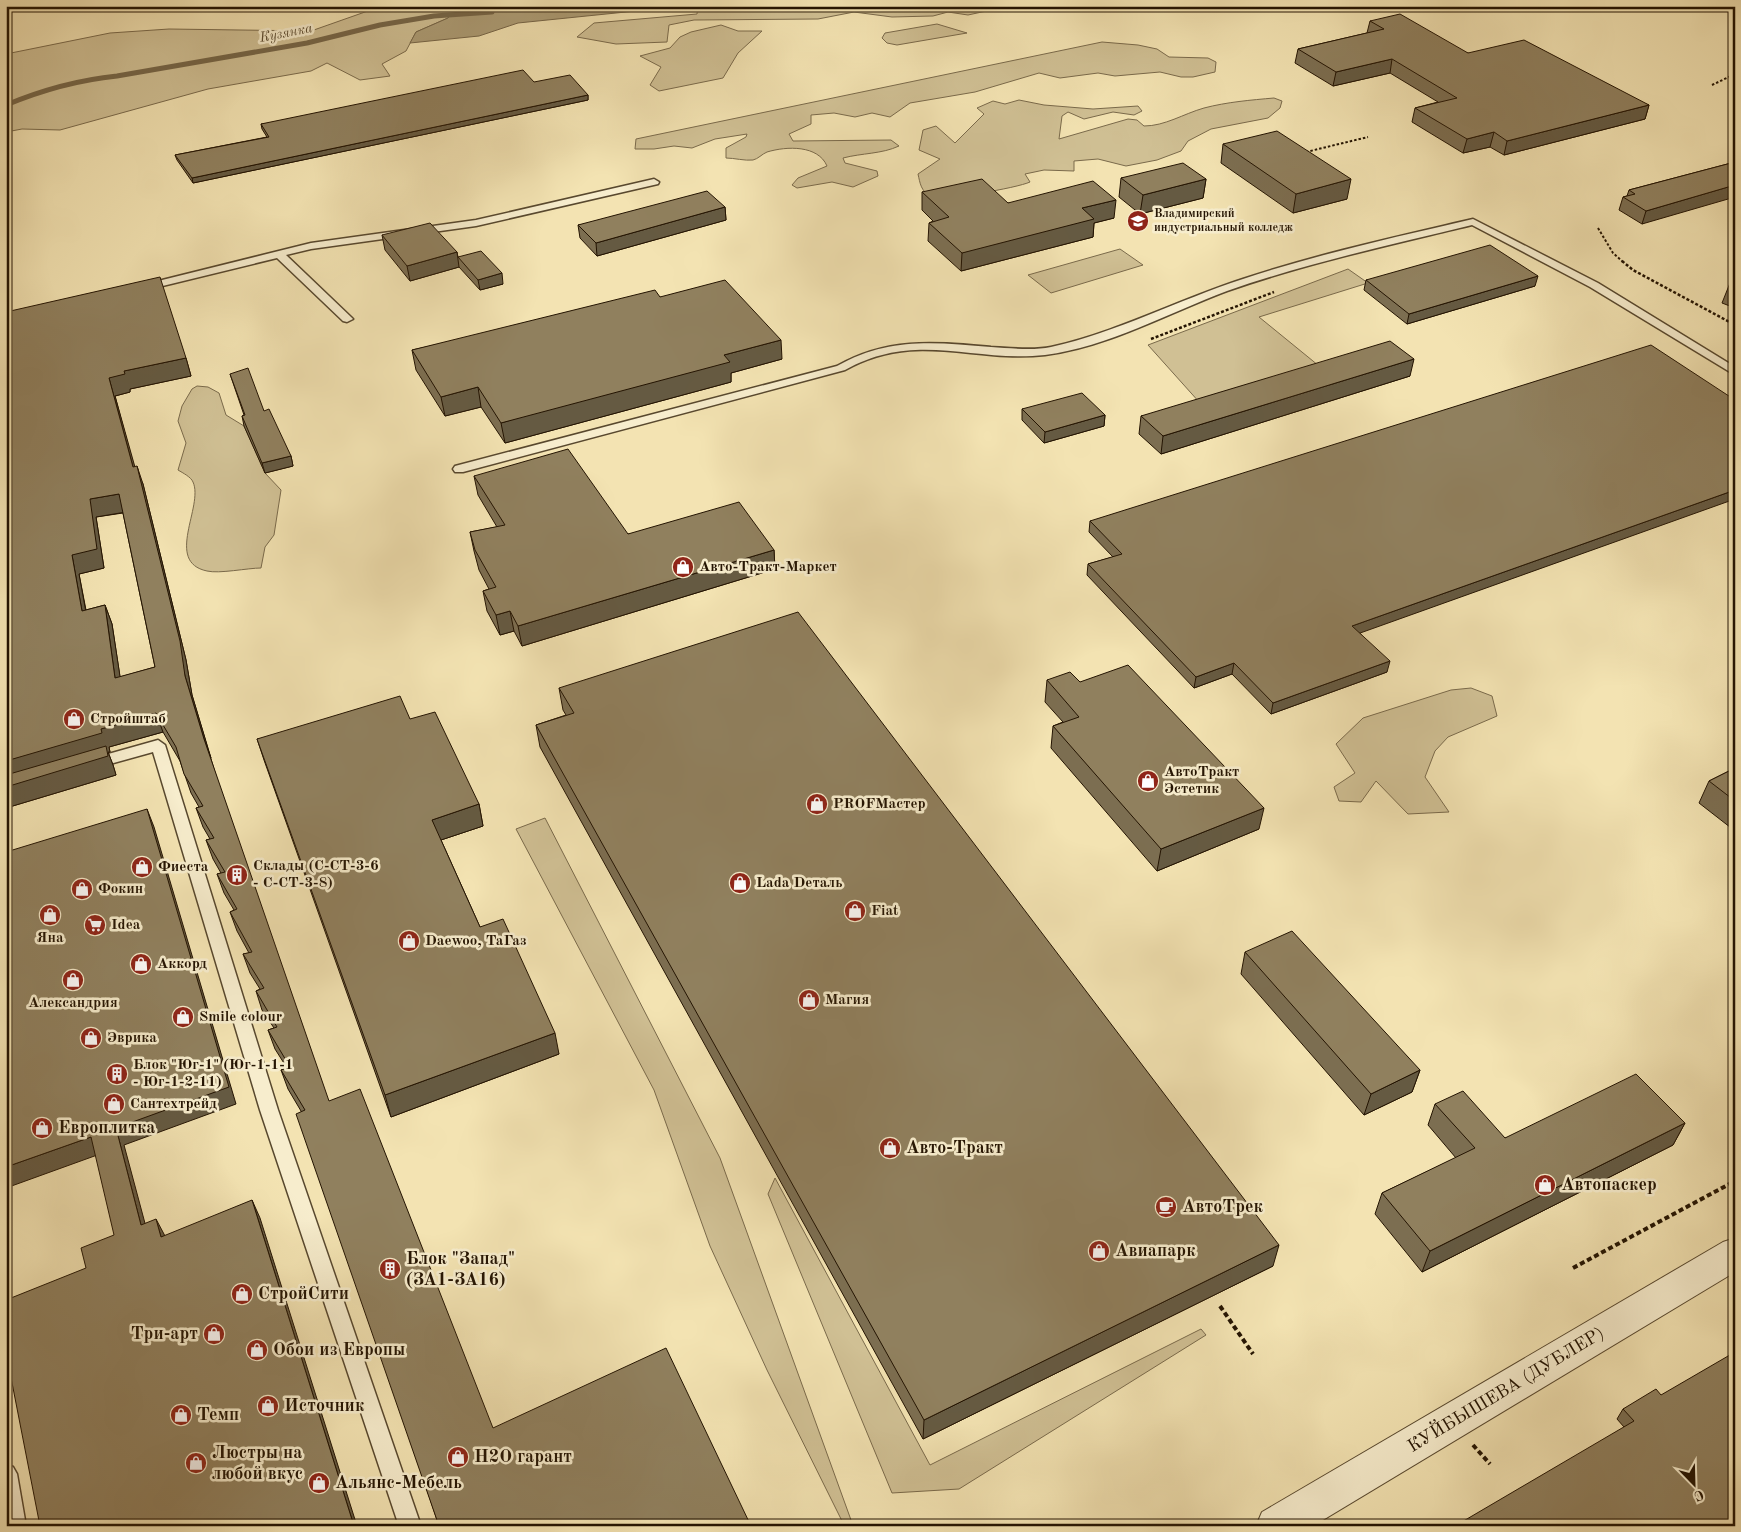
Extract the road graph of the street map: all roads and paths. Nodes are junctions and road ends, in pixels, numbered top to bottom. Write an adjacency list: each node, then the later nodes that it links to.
1 (1735, 74): 2 (path)
2 (1712, 85)
3 (1368, 137): 4 (path)
4 (1302, 153)
5 (654, 182): 7 (lane)
6 (1598, 228): 11 (path)
7 (280, 254): 8 (lane); 10 (lane)
8 (132, 290)
9 (1279, 290): 12 (path)
10 (347, 319)
11 (1735, 326)
12 (1144, 342)
13 (1735, 372): 14 (lane)
14 (459, 469)
15 (82, 767): 23 (lane)
16 (1735, 1181): 18 (path)
17 (1735, 1253): 24 (street, КУЙБЫШЕВА (ДУБЛЕР))
18 (1573, 1268)
19 (1220, 1306): 20 (path)
20 (1253, 1354)
21 (6, 1474): 22 (lane)
22 (15, 1526)
23 (410, 1526)
24 (1276, 1526)

